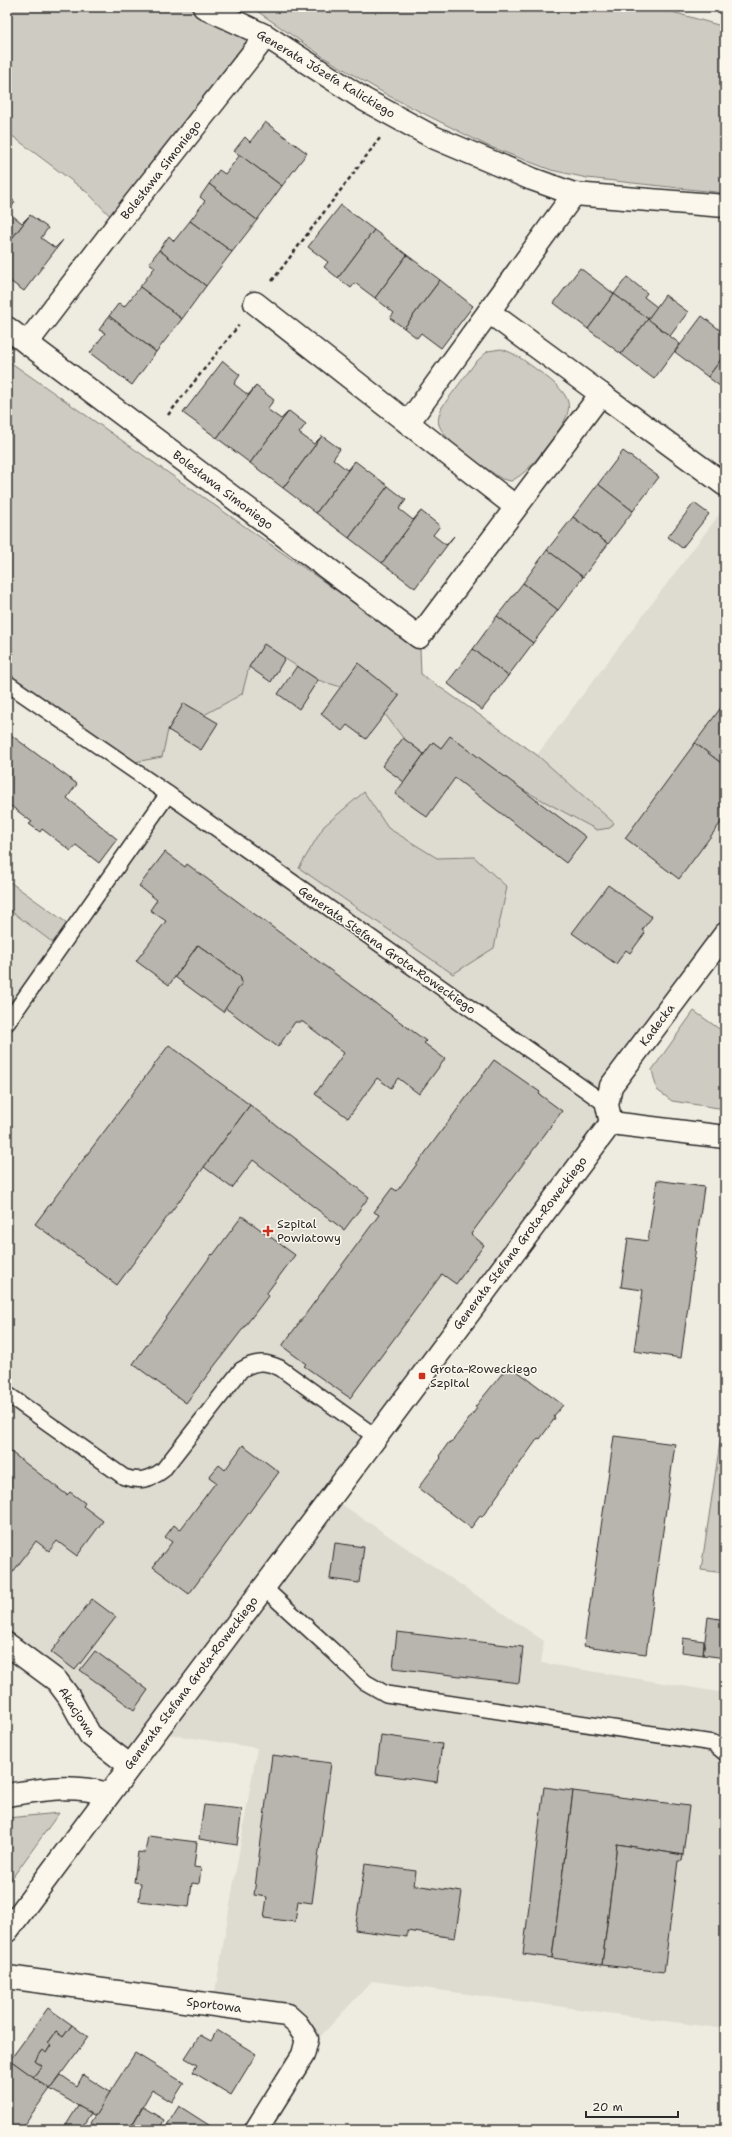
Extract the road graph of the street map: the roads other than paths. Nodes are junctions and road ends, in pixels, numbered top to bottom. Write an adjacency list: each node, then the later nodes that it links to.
1 (204, 7): 2 (street, Generała Józefa Kalickiego)
2 (266, 36): 3 (street, Generała Józefa Kalickiego); 8 (street, Bolesława Simoniego)
3 (574, 194): 4 (street, Generała Józefa Kalickiego); 6 (street)
4 (725, 206)
5 (255, 303): 10 (street)
6 (489, 312): 9 (street); 10 (street)
7 (7, 328): 8 (street, Bolesława Simoniego)
8 (27, 343): 12 (street, Bolesława Simoniego)
9 (601, 394): 11 (street); 12 (street)
10 (408, 423): 12 (street)
11 (725, 485)
12 (516, 507)
13 (7, 683): 14 (lane, Generała Stefana Grota-Roweckiego)
14 (168, 794): 16 (lane); 17 (lane, Generała Stefana Grota-Roweckiego)
15 (725, 934): 17 (street, Kadecka)
16 (7, 1023)
17 (609, 1114): 18 (street, Generała Stefana Grota-Roweckiego); 20 (street, Generała Stefana Grota-Roweckiego)
18 (725, 1137)
19 (7, 1394): 20 (lane)
20 (376, 1437): 21 (street, Generała Stefana Grota-Roweckiego)
21 (263, 1587): 23 (lane); 24 (street, Generała Stefana Grota-Roweckiego)
22 (7, 1644): 24 (street, Akacjowa)
23 (725, 1753)
24 (130, 1765): 25 (street, Generała Stefana Grota-Roweckiego)
25 (108, 1794): 26 (street); 27 (street, Generała Stefana Grota-Roweckiego)
26 (7, 1795)
27 (7, 1930)
28 (7, 1977): 29 (street, Sportowa)
29 (256, 2130)

